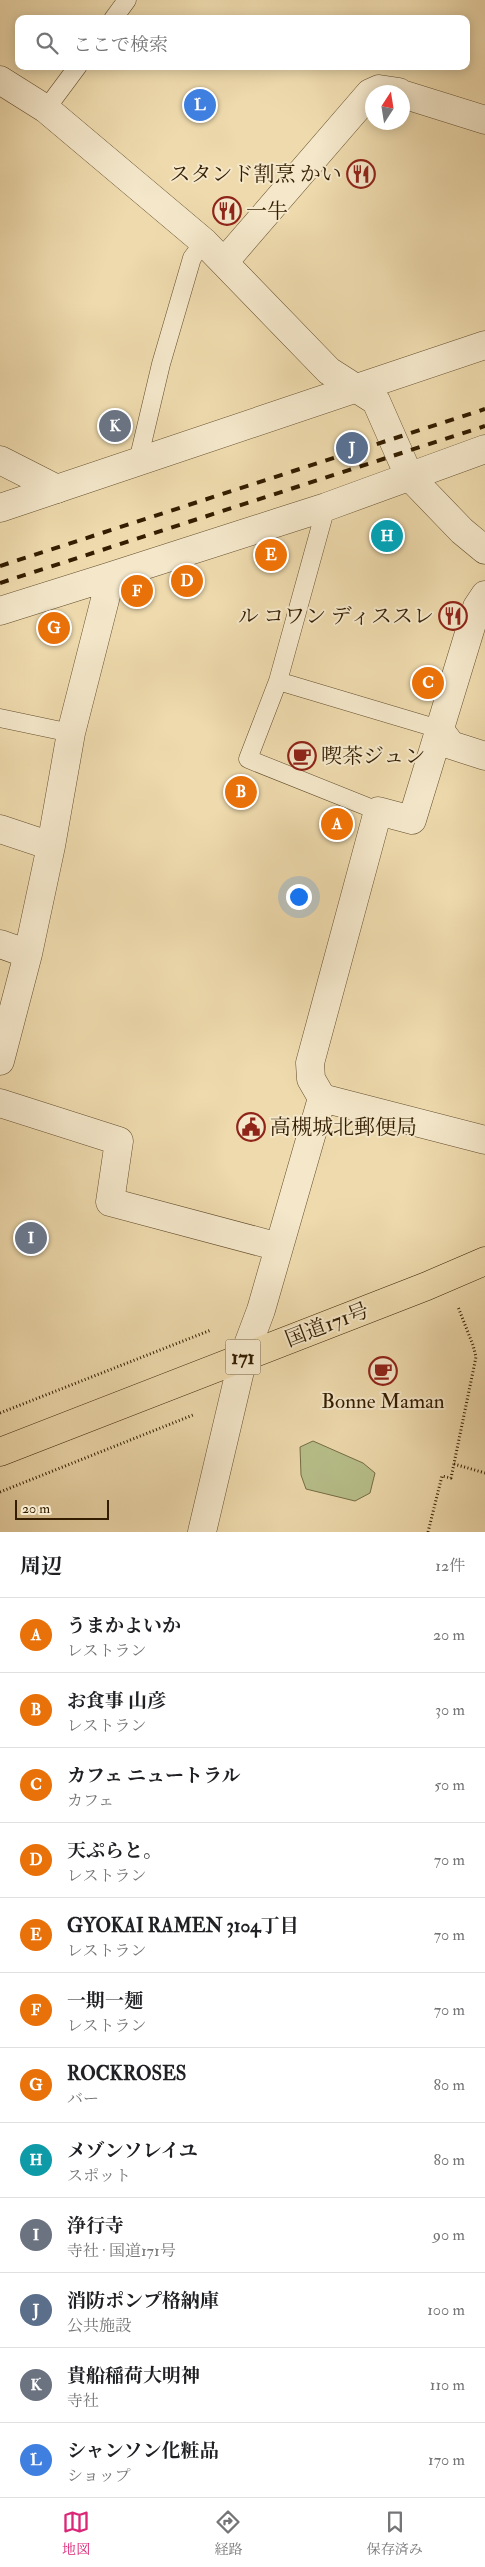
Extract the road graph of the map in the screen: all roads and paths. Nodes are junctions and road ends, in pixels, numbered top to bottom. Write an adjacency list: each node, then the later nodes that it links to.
1 (127, 0): 2 (lane)
2 (116, 15)
3 (75, 70): 7 (lane)
4 (0, 80): 7 (street)
5 (410, 97): 8 (street)
6 (365, 99): 10 (street)
7 (46, 109): 9 (street)
8 (485, 120)
9 (204, 242): 10 (street); 15 (lane)
10 (225, 262): 12 (street)
11 (485, 345): 12 (street)
12 (354, 388): 15 (street); 16 (street)
13 (485, 449): 16 (street)
14 (0, 460): 17 (street)
15 (138, 461): 17 (street)
16 (409, 476): 18 (street); 20 (street)
17 (57, 488): 19 (street)
18 (326, 507): 21 (street); 24 (lane)
19 (0, 508)
20 (485, 550)
21 (111, 576): 23 (street); 27 (street)
22 (485, 595): 26 (street)
23 (0, 611)
24 (278, 681): 26 (lane); 29 (lane)
25 (0, 718): 27 (lane)
26 (439, 729): 28 (street); 29 (street)
27 (71, 733): 31 (street)
28 (485, 756)
29 (378, 811): 35 (street)
30 (0, 829): 31 (street)
31 (51, 846): 33 (street)
32 (0, 944): 33 (street)
33 (28, 954): 34 (street)
34 (0, 1061)
35 (322, 1098): 37 (street); 38 (street)
36 (0, 1103): 38 (street)
37 (485, 1140)
38 (279, 1247): 42 (street)
39 (485, 1261): 42 (highway, 国道171号 / 171)
40 (458, 1307): 46 (path)
41 (211, 1330): 43 (path)
42 (243, 1358): 45 (highway, 国道171号 / 171); 49 (street)
43 (0, 1413)
44 (193, 1415): 48 (path)
45 (0, 1452)
46 (454, 1464): 47 (path); 50 (path)
47 (485, 1473)
48 (0, 1492)
49 (202, 1532)
50 (428, 1532)

